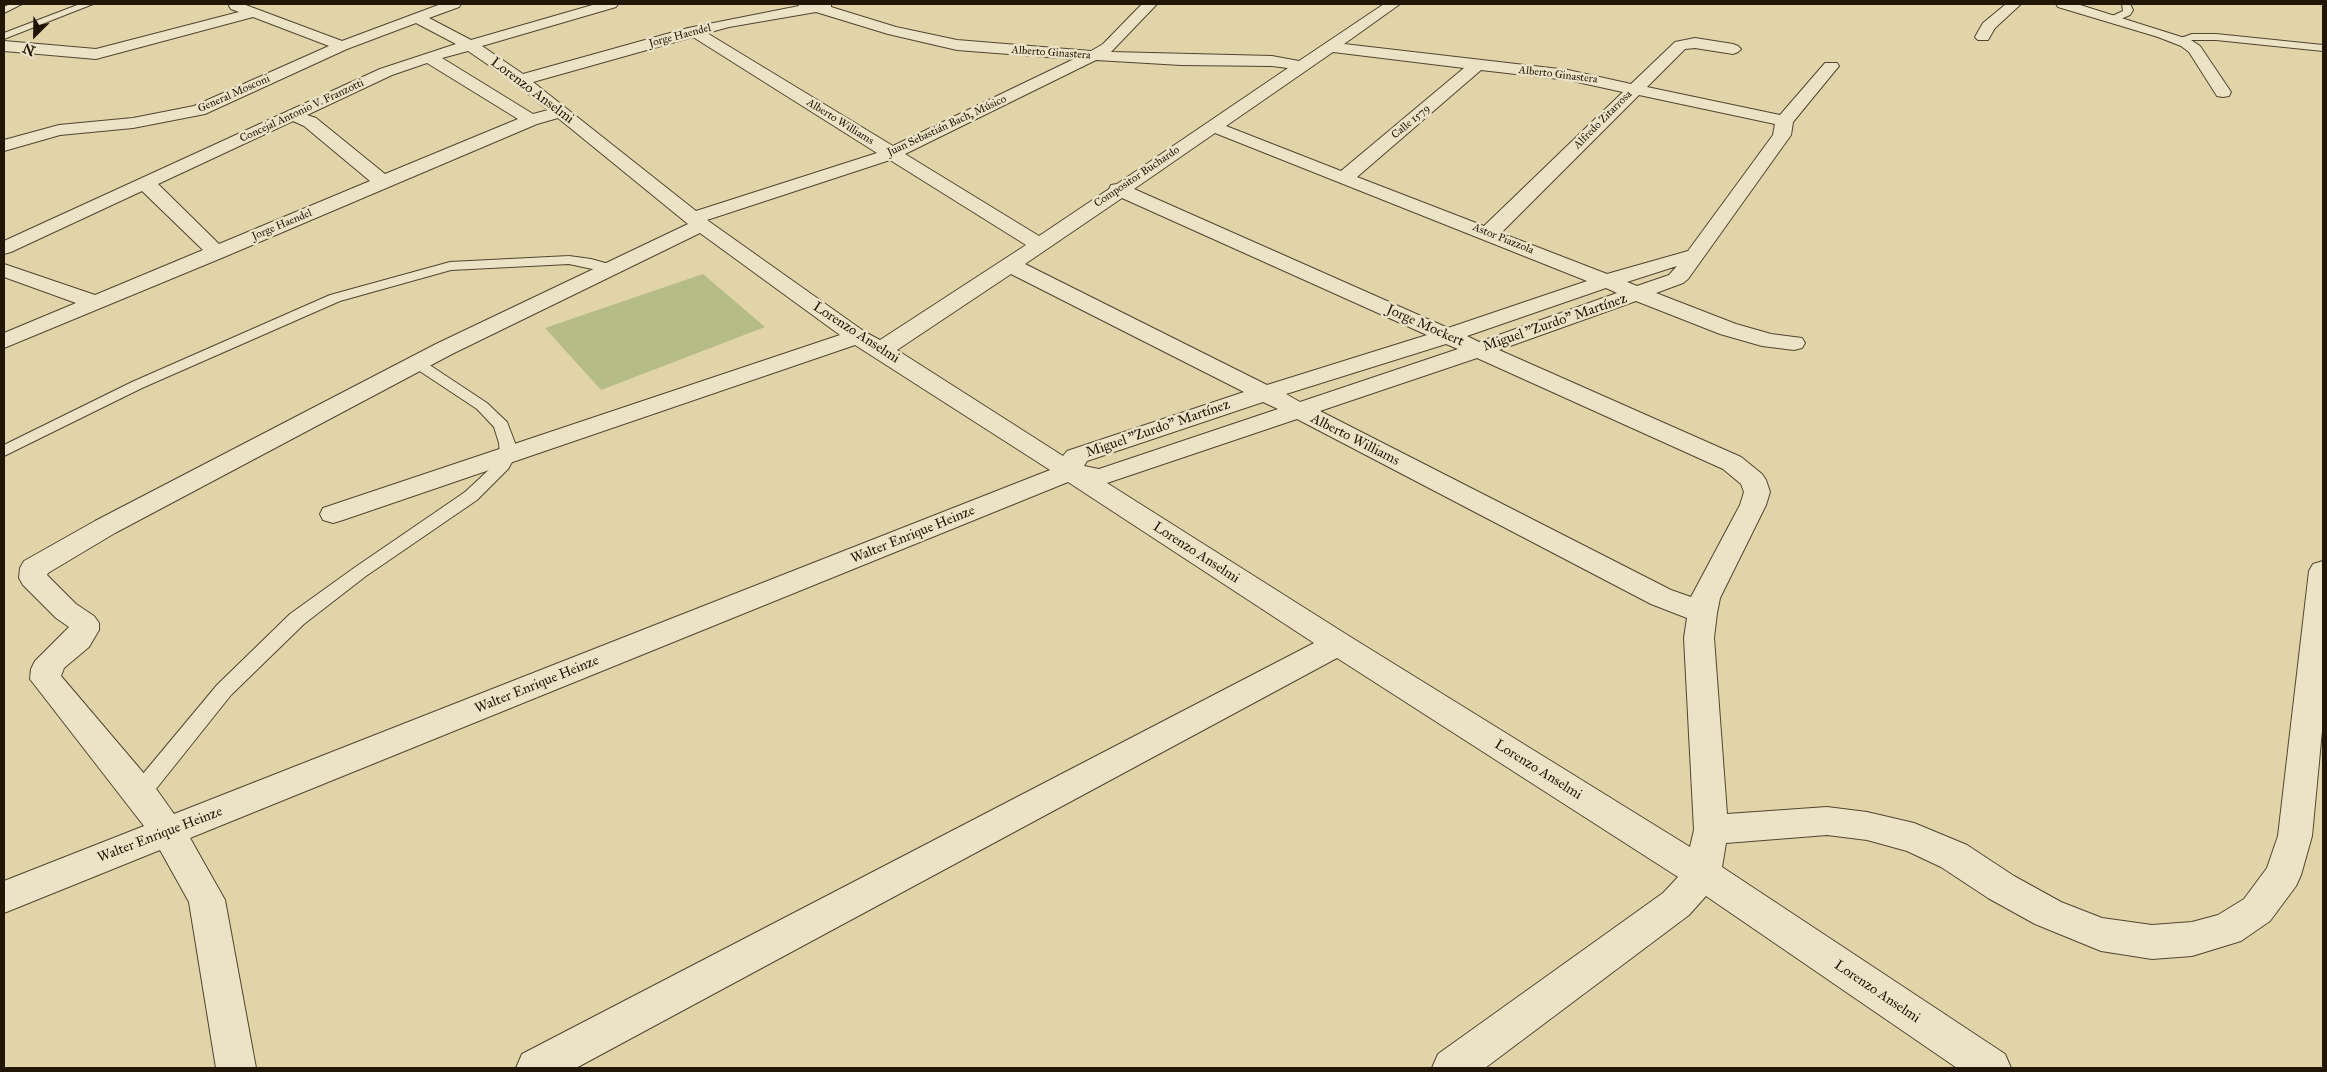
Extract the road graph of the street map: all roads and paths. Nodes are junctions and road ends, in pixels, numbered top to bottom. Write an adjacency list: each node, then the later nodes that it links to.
1 (17, 4): 13 (lane)
2 (88, 4): 18 (lane)
3 (232, 4): 14 (street)
4 (454, 4): 15 (street, General Mosconi)
5 (611, 4): 23 (street, Concejal Antonio V. Franzotti)
6 (841, 4): 12 (street, Jorge Haendel)
7 (1150, 4): 27 (street, Juan Sebastián Bach, Músico)
8 (1393, 4): 24 (street, Compositor Buchardo)
9 (2014, 4): 19 (street)
10 (2063, 4): 16 (street)
11 (2126, 4): 16 (lane)
12 (810, 6): 17 (street, Jorge Haendel); 27 (street, Alberto Ginastera)
13 (4, 10)
14 (253, 13): 21 (street); 22 (street)
15 (417, 18): 22 (street, General Mosconi); 23 (street, Lorenzo Anselmi)
16 (2113, 19): 20 (street)
17 (693, 31): 32 (street, Jorge Haendel); 41 (street, Alberto Williams)
18 (4, 36)
19 (1983, 37)
20 (2180, 40): 25 (lane); 34 (street)
21 (4, 46)
22 (342, 46): 40 (street, General Mosconi)
23 (471, 46): 28 (street, Concejal Antonio V. Franzotti); 32 (street, Lorenzo Anselmi)
24 (1330, 47): 29 (street, Compositor Buchardo); 30 (street, Alberto Ginastera)
25 (2323, 48)
26 (1733, 49): 33 (street, Alfredo Zitarrosa)
27 (1095, 55): 29 (street, Alberto Ginastera); 41 (street, Juan Sebastián Bach, Músico)
28 (429, 57): 36 (street, Concejal Antonio V. Franzotti); 37 (street)
29 (1303, 66): 39 (street, Compositor Buchardo)
30 (1476, 66): 33 (street, Alberto Ginastera); 42 (street, Calle 1579)
31 (1831, 66): 38 (street, Miguel "Zurdo" Martínez)
32 (521, 80): 35 (street, Lorenzo Anselmi)
33 (1635, 88): 38 (street, Alberto Ginastera); 47 (street, Alfredo Zitarrosa)
34 (2223, 92)
35 (561, 112): 37 (street, Jorge Haendel); 46 (street, Lorenzo Anselmi)
36 (293, 115): 43 (street); 44 (street, Concejal Antonio V. Franzotti)
37 (531, 120): 43 (street, Jorge Haendel)
38 (1784, 121): 51 (street, Miguel "Zurdo" Martínez)
39 (1214, 127): 42 (street, Astor Piazzola); 45 (street, Compositor Buchardo)
40 (4, 146)
41 (891, 154): 46 (street, Juan Sebastián Bach, Músico); 48 (street, Alberto Williams)
42 (1344, 177): 47 (street, Astor Piazzola)
43 (383, 182): 50 (street, Jorge Haendel)
44 (140, 185): 49 (street, Concejal Antonio V. Franzotti); 50 (street)
45 (1118, 190): 48 (street, Compositor Buchardo); 58 (street, Jorge Mockert)
46 (697, 221): 53 (street, Juan Sebastián Bach, Músico); 59 (street, Lorenzo Anselmi)
47 (1489, 234): 55 (street, Astor Piazzola)
48 (1038, 244): 52 (street, Compositor Buchardo)
49 (4, 248)
50 (216, 253): 57 (street, Jorge Haendel)
51 (1696, 256): 55 (street, Miguel "Zurdo" Martínez); 56 (street, Miguel "Zurdo" Martínez)
52 (1010, 265): 62 (street, Compositor Buchardo); 65 (street, Alberto Williams)
53 (611, 269): 64 (street, Juan Sebastián Bach, Músico); 67 (lane)
54 (4, 270): 57 (street)
55 (1607, 281): 56 (street, Astor Piazzola); 58 (street, Miguel "Zurdo" Martínez)
56 (1639, 293): 61 (street, Astor Piazzola); 63 (street, Miguel "Zurdo" Martínez)
57 (96, 304): 60 (street, Jorge Haendel)
58 (1447, 336): 63 (street, Jorge Mockert); 65 (street, Miguel "Zurdo" Martínez)
59 (857, 337): 62 (street, Lorenzo Anselmi); 68 (street)
60 (4, 341)
61 (1794, 343)
62 (881, 350): 69 (street, Lorenzo Anselmi)
63 (1478, 350): 66 (street, Miguel "Zurdo" Martínez); 72 (street, Jorge Mockert)
64 (417, 363): 68 (lane); 74 (street, Juan Sebastián Bach, Músico)
65 (1265, 393): 66 (street, Alberto Williams); 69 (street, Miguel "Zurdo" Martínez)
66 (1296, 410): 69 (street, Miguel "Zurdo" Martínez); 72 (street, Alberto Williams)
67 (4, 451)
68 (508, 455): 70 (street); 74 (lane)
69 (1069, 472): 73 (street, Lorenzo Anselmi); 76 (street, Walter Enrique Heinze)
70 (333, 514)
71 (2323, 571): 75 (street)
72 (1702, 613): 75 (street, Jorge Mockert)
73 (1338, 644): 77 (street, Lorenzo Anselmi); 80 (street)
74 (140, 793): 76 (street)
75 (1711, 830): 77 (street, Jorge Mockert)
76 (168, 832): 78 (street, Walter Enrique Heinze); 79 (street)
77 (1703, 874): 81 (street); 82 (street, Lorenzo Anselmi)
78 (4, 897)
79 (236, 1068)
80 (536, 1068)
81 (1452, 1068)
82 (1991, 1068)

